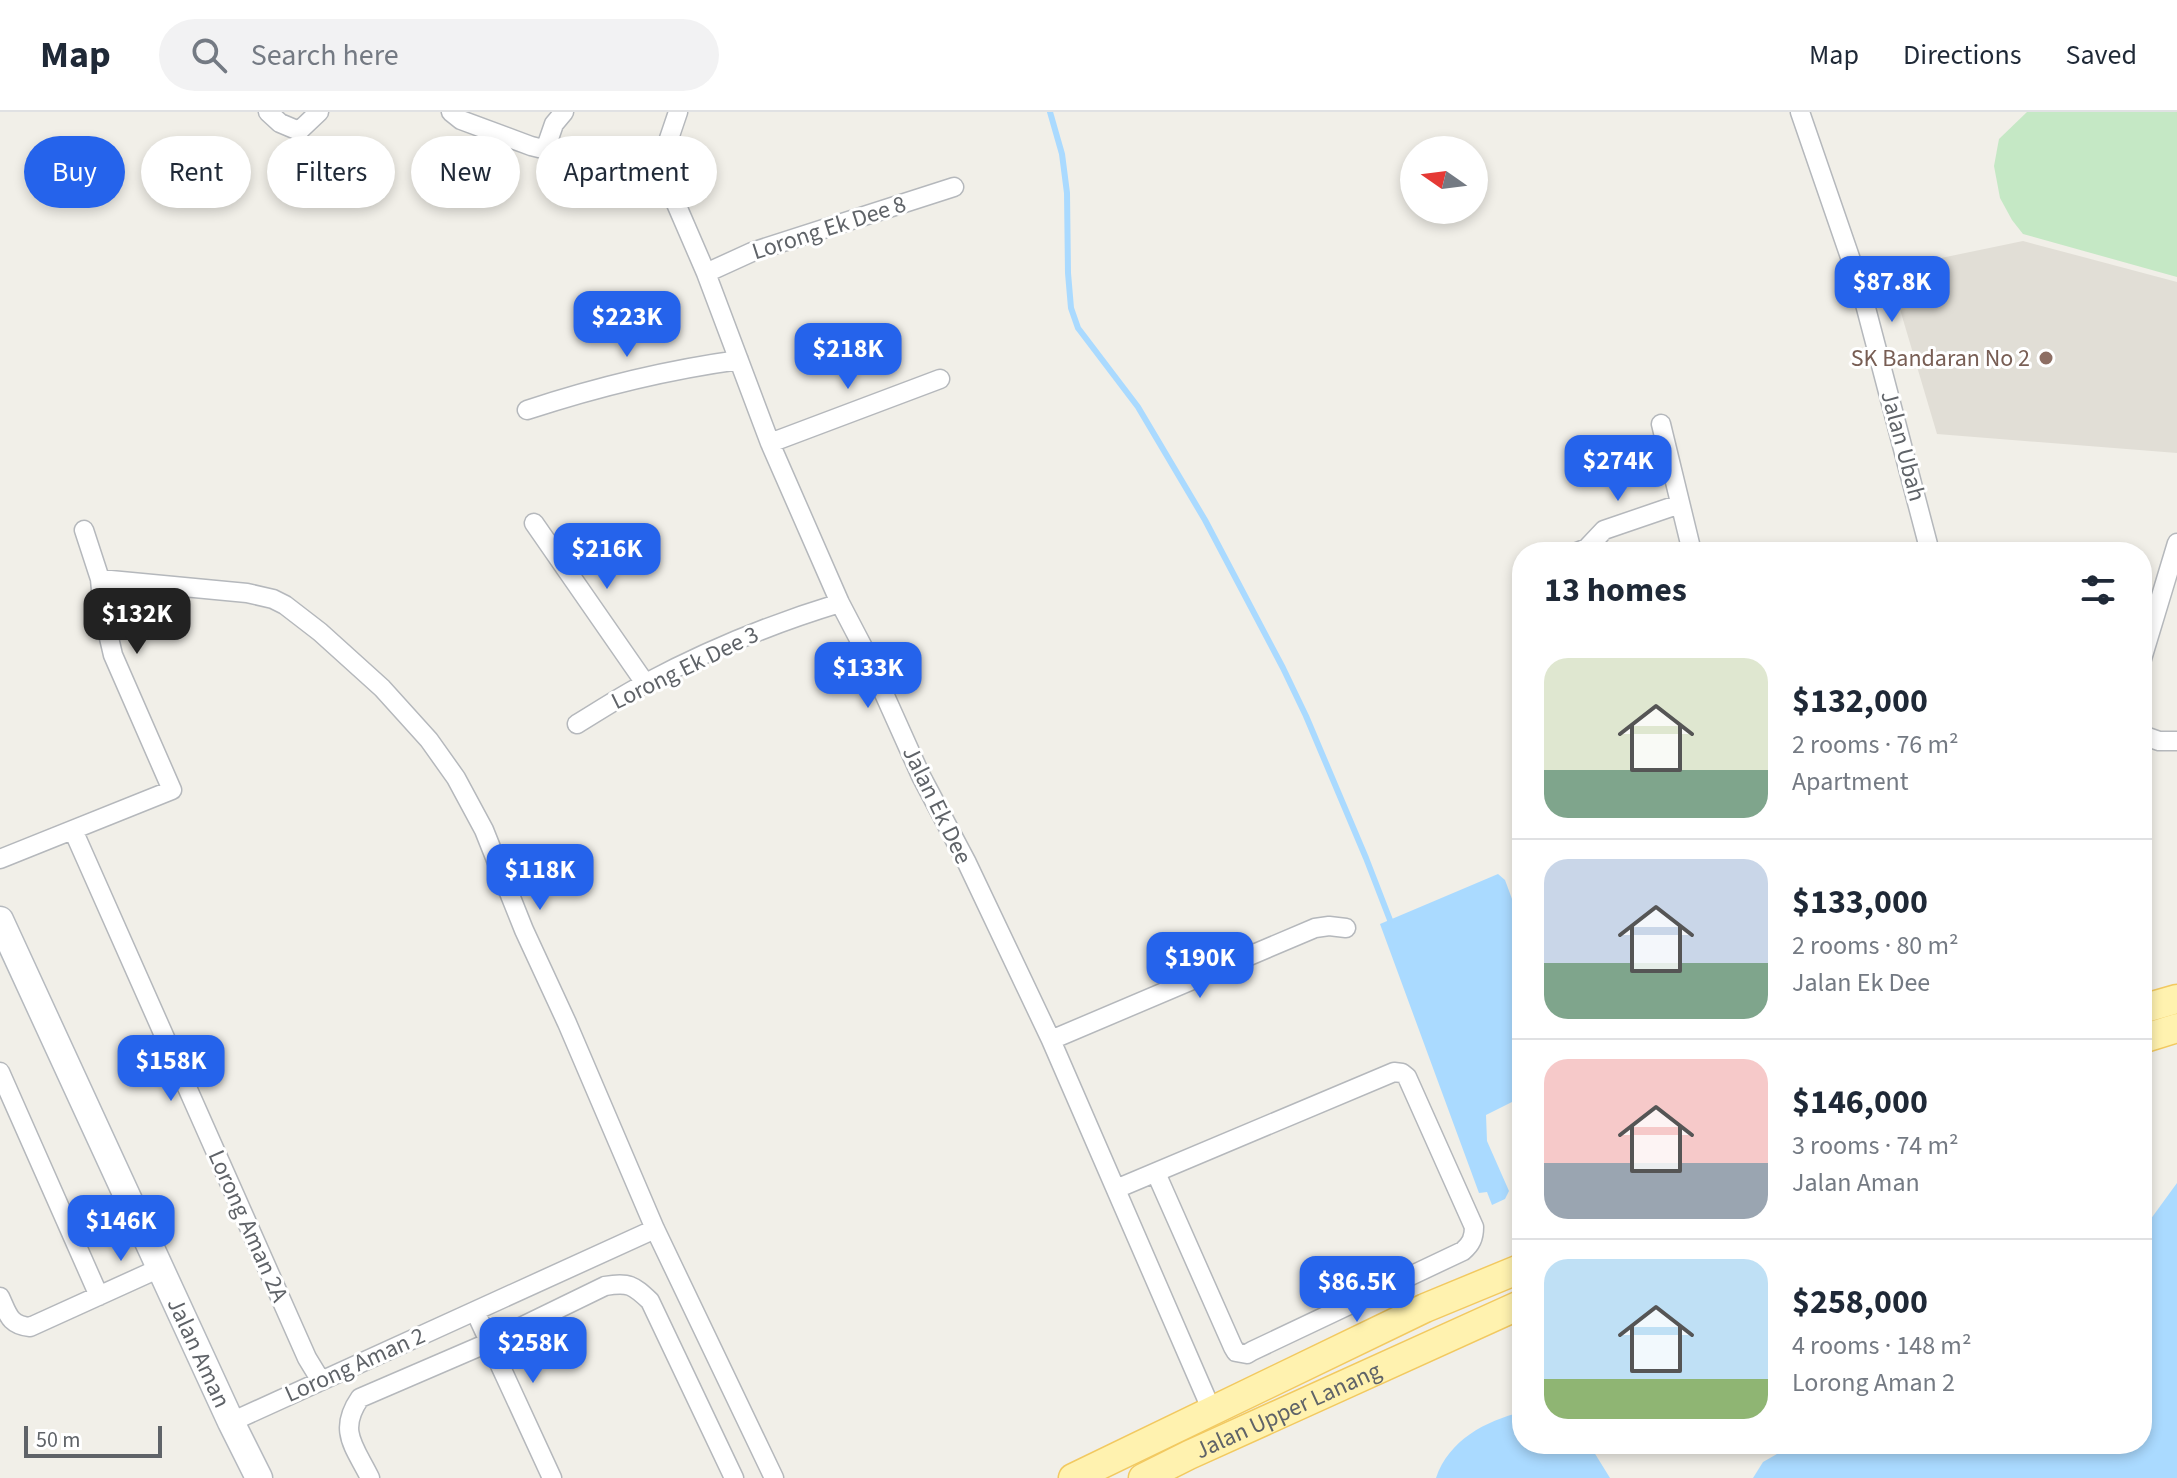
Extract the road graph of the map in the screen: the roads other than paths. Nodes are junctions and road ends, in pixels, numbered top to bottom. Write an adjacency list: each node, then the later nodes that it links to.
1 (268, 112): 2 (street)
2 (319, 112)
3 (451, 112): 9 (street)
4 (564, 112): 7 (street)
5 (678, 112): 8 (street)
6 (1800, 112): 23 (street, Jalan Ubah)
7 (550, 136)
8 (670, 136)
9 (536, 147)
10 (954, 187): 12 (street, Lorong Ek Dee 8)
11 (678, 208): 12 (street, Jalan Ek Dee)
12 (706, 273): 13 (street, Jalan Ek Dee)
13 (739, 360): 15 (street); 17 (street, Jalan Ek Dee)
14 (940, 379): 17 (street)
15 (527, 410)
16 (1661, 424): 18 (street)
17 (770, 443): 26 (street, Jalan Ek Dee)
18 (1680, 504): 21 (street); 22 (street)
19 (534, 523): 28 (street)
20 (84, 530): 25 (street)
21 (1593, 542)
22 (1690, 542)
23 (1927, 542)
24 (2177, 543): 27 (street)
25 (100, 579): 32 (street); 44 (street)
26 (840, 603): 28 (street, Lorong Ek Dee 3); 40 (street, Jalan Ek Dee)
27 (2152, 626)
28 (645, 683): 29 (street, Lorong Ek Dee 3)
29 (577, 724)
30 (2152, 739): 31 (street)
31 (2177, 741)
32 (73, 830): 33 (street); 58 (street, Lorong Aman 2A)
33 (0, 859)
34 (0, 920): 45 (street, Jalan Aman)
35 (1346, 928): 40 (street)
36 (2177, 999): 37 (main road)
37 (2152, 1006)
38 (2177, 1028): 39 (main road)
39 (2152, 1036)
40 (1051, 1040): 43 (street, Jalan Ek Dee)
41 (0, 1072): 49 (street)
42 (1156, 1173): 43 (street); 47 (street); 47 (street)
43 (1116, 1189): 59 (street, Jalan Ek Dee)
44 (655, 1229): 48 (street, Lorong Aman 2); 65 (street)
45 (160, 1268): 49 (street); 60 (street, Jalan Aman)
46 (1512, 1272): 52 (main road, Jalan Upper Lanang)
47 (1410, 1277): 52 (street)
48 (548, 1278): 51 (street); 54 (street, Lorong Aman 2)
49 (99, 1296): 50 (street)
50 (0, 1297)
51 (560, 1307): 56 (street); 64 (street)
52 (1425, 1308): 59 (main road, Jalan Upper Lanang)
53 (1512, 1309): 67 (main road, Jalan Upper Lanang)
54 (475, 1311): 55 (street, Lorong Aman 2); 56 (street)
55 (408, 1341): 57 (street); 58 (street, Lorong Aman 2)
56 (490, 1342): 57 (street); 63 (street)
57 (424, 1372): 62 (street)
58 (321, 1381): 60 (street, Lorong Aman 2)
59 (1212, 1411): 66 (main road, Jalan Upper Lanang)
60 (231, 1422): 61 (street, Jalan Aman)
61 (259, 1478)
62 (370, 1478)
63 (552, 1478)
64 (734, 1478)
65 (774, 1478)
66 (1073, 1478)
67 (1143, 1478)

